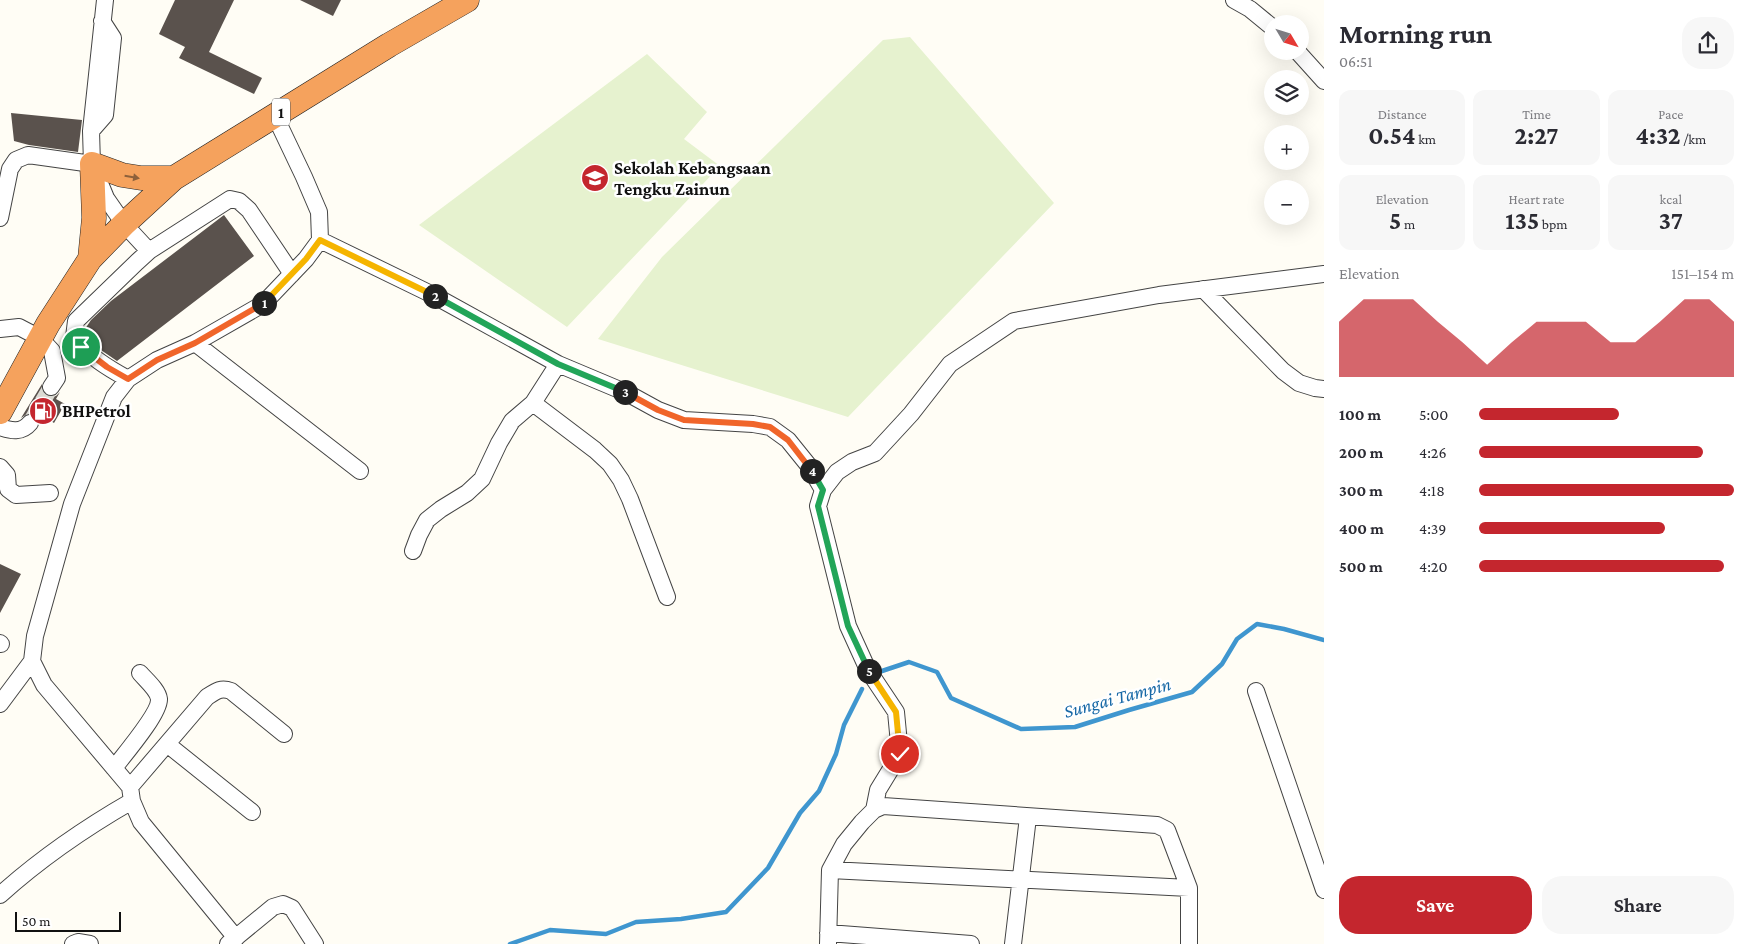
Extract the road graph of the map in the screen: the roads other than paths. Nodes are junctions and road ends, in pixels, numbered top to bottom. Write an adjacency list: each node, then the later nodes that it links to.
1 (105, 0): 8 (street)
2 (467, 0): 7 (highway, 1)
3 (1234, 0): 4 (street)
4 (1264, 20)
5 (1305, 60): 6 (street)
6 (1324, 81)
7 (275, 116): 9 (highway, 1); 12 (street)
8 (92, 164): 9 (highway, one-way to 9); 10 (street); 11 (street); 14 (highway)
9 (174, 178): 11 (highway, 1)
10 (0, 218)
11 (124, 224): 13 (street); 14 (highway, 1)
12 (320, 240): 15 (street); 21 (street)
13 (149, 251): 15 (street); 22 (street)
14 (90, 259): 19 (highway, 1)
15 (292, 274): 20 (street)
16 (1324, 274): 17 (street)
17 (1203, 289): 24 (street); 31 (street)
18 (0, 329): 19 (street)
19 (40, 338): 23 (street); 26 (highway, 1)
20 (195, 343): 22 (street); 30 (street)
21 (558, 364): 25 (street); 31 (street)
22 (128, 379): 35 (street)
23 (52, 387)
24 (1324, 388)
25 (533, 403): 33 (street); 34 (street)
26 (0, 412)
27 (30, 424): 28 (street)
28 (0, 427)
29 (0, 468): 32 (street)
30 (360, 471)
31 (823, 490): 43 (street)
32 (50, 493)
33 (413, 551)
34 (667, 597)
35 (32, 661): 38 (street); 41 (street)
36 (140, 674): 41 (street)
37 (1256, 691): 49 (street)
38 (0, 704)
39 (284, 734): 40 (street)
40 (167, 744): 42 (street); 44 (street)
41 (114, 768): 42 (street)
42 (131, 794): 50 (street); 52 (street)
43 (874, 810): 45 (street); 46 (street)
44 (252, 812)
45 (1028, 817): 47 (street); 48 (street)
46 (830, 870): 47 (street); 51 (street)
47 (1020, 879): 48 (street); 57 (street)
48 (1189, 888): 58 (street)
49 (1324, 890)
50 (0, 895)
51 (828, 939): 56 (street)
52 (232, 941): 55 (street)
53 (73, 944): 54 (street)
54 (90, 944)
55 (315, 944)
56 (971, 944)
57 (1013, 944)
58 (1189, 944)

